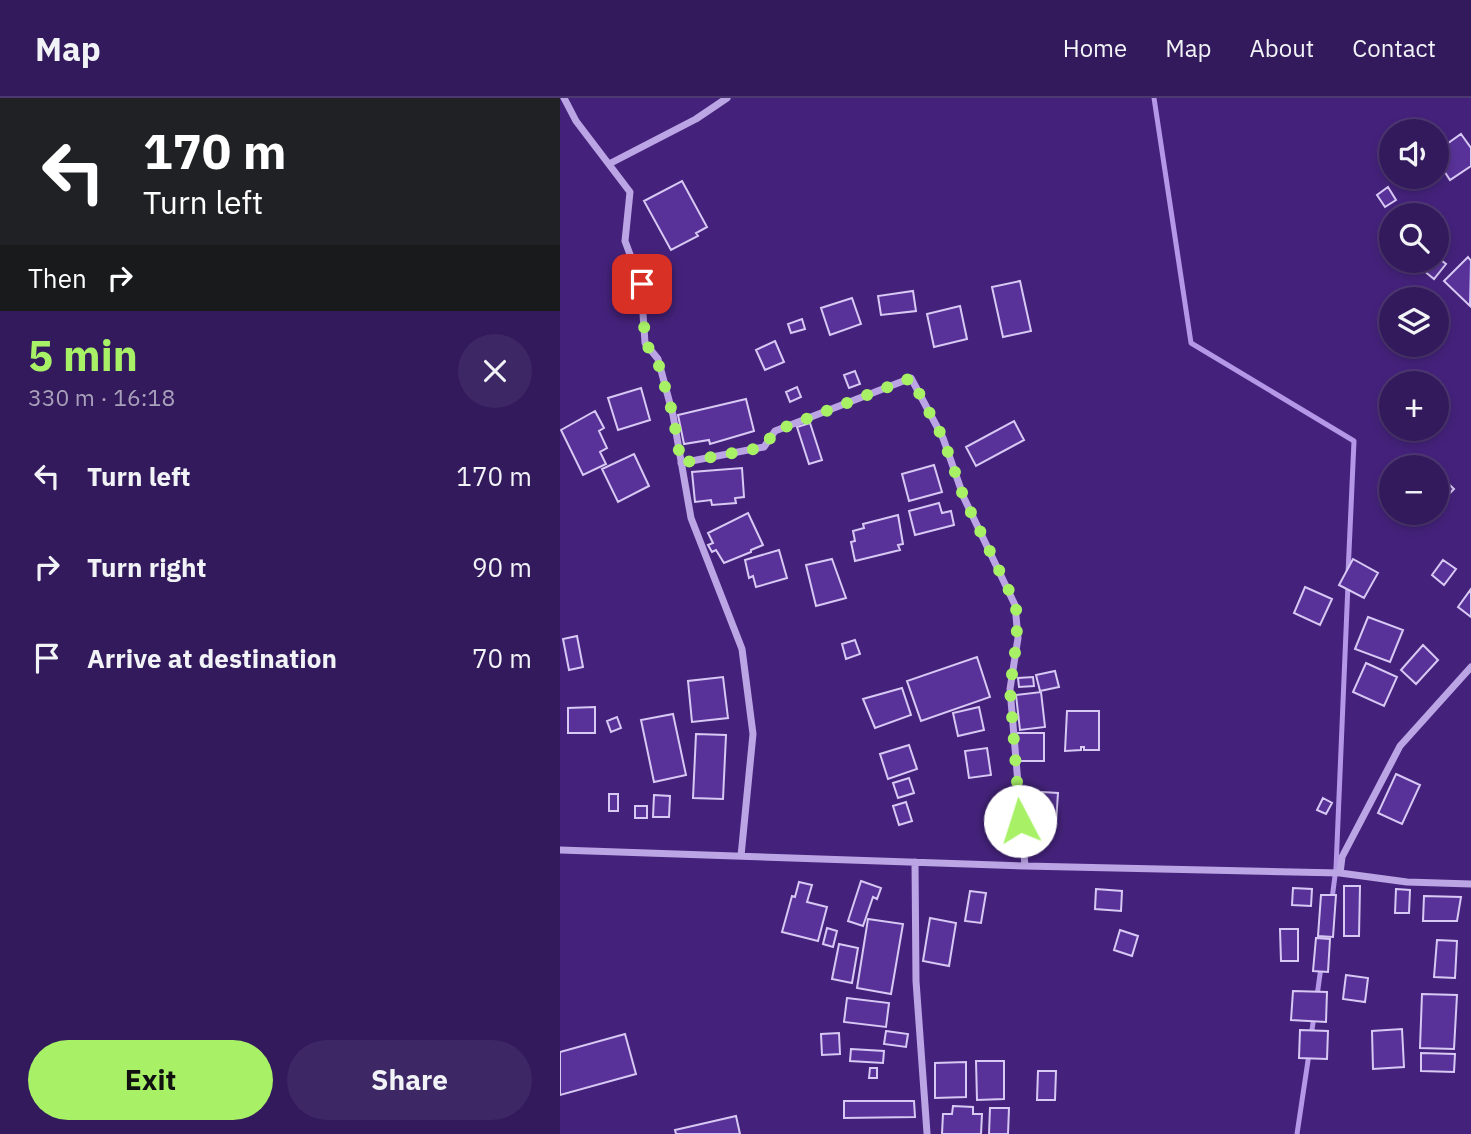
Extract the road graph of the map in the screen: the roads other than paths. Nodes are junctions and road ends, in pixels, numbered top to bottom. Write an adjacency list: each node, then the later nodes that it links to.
1 (564, 98): 3 (street)
2 (727, 98): 3 (street)
3 (609, 164): 4 (street)
4 (681, 463): 7 (street); 9 (street)
5 (1471, 667): 10 (street)
6 (560, 850): 7 (street)
7 (741, 856): 8 (street)
8 (915, 862): 9 (street); 12 (street)
9 (1025, 866): 10 (street)
10 (1340, 873): 11 (street)
11 (1471, 884)
12 (927, 1133)

